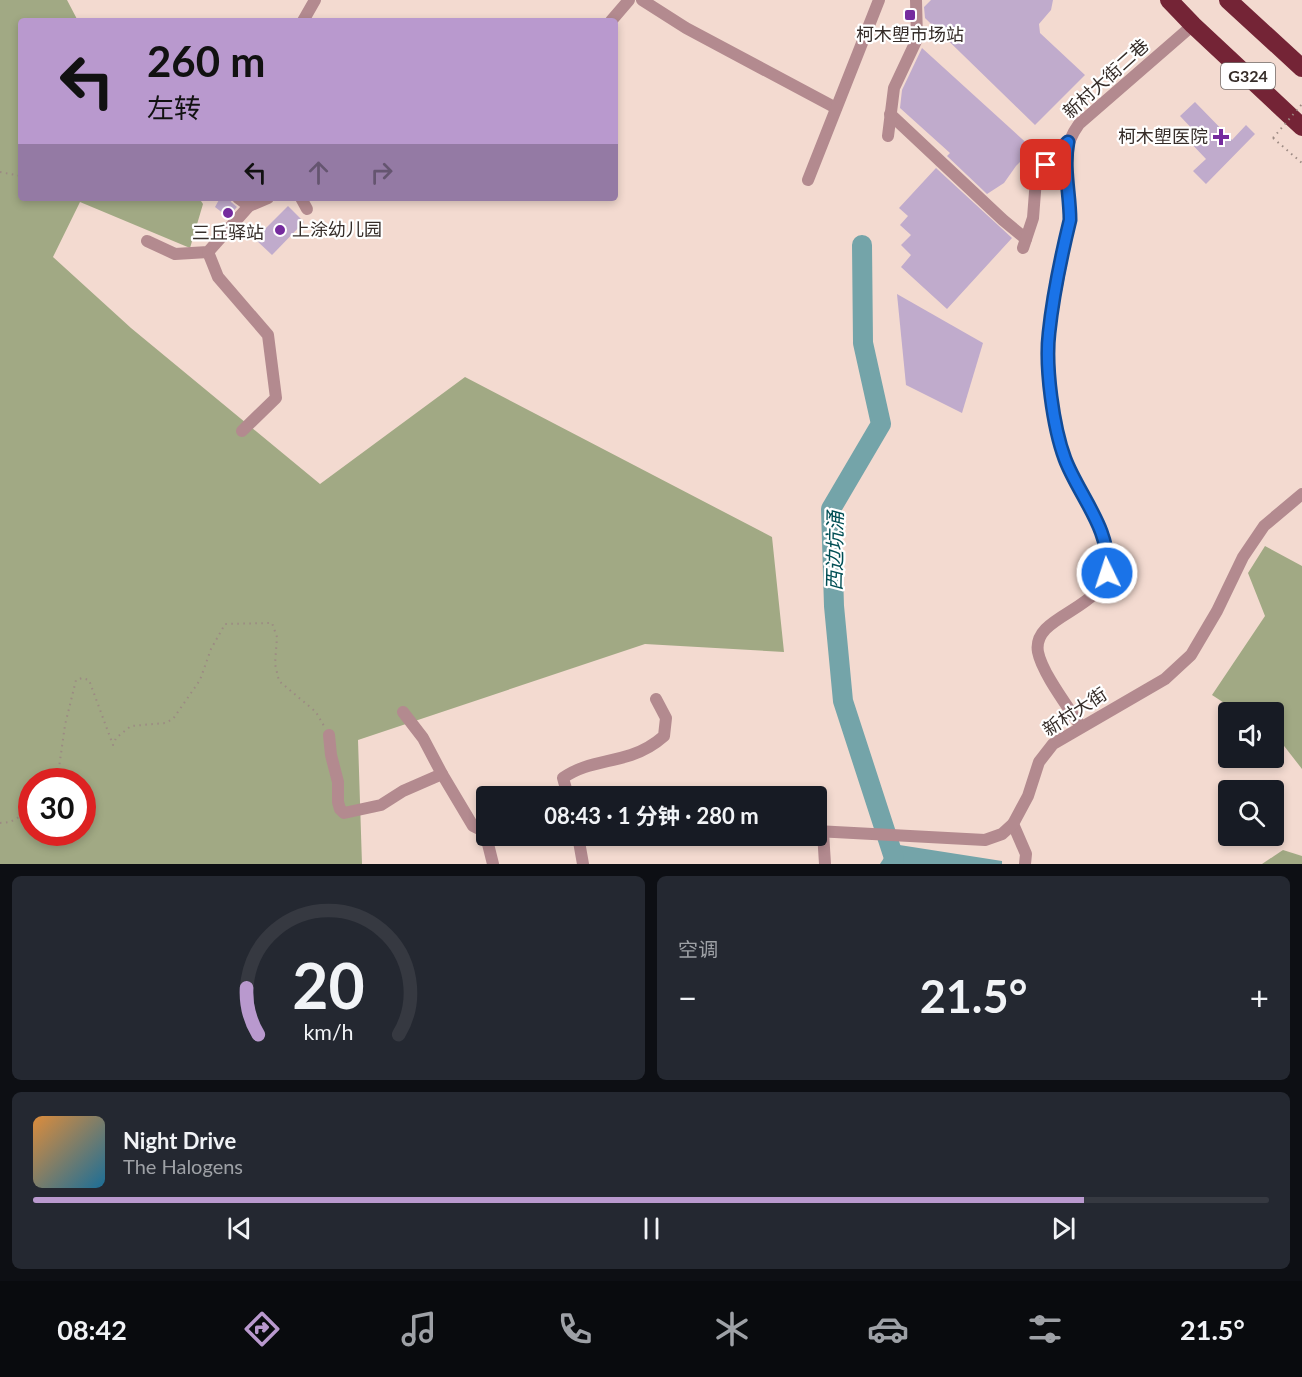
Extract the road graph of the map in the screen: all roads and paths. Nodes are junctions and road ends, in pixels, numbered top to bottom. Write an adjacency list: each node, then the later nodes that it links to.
1 (315, 0): 9 (street)
2 (629, 0): 10 (street)
3 (642, 0): 14 (street)
4 (879, 0): 14 (street)
5 (916, 0): 15 (street)
6 (1160, 0): 11 (street)
7 (1169, 0): 11 (highway, G324)
8 (1228, 0): 12 (highway, G324)
9 (305, 18)
10 (614, 18)
11 (1193, 25): 16 (highway, G324); 18 (street, 新村大街二巷)
12 (1302, 68)
13 (1302, 104): 19 (path, bridge)
14 (836, 108): 22 (street)
15 (890, 114): 17 (street); 18 (street)
16 (1302, 127)
17 (888, 136)
18 (1068, 142): 32 (street, 新村大街二巷)
19 (1302, 163)
20 (0, 172): 21 (path)
21 (18, 175)
22 (808, 180)
23 (242, 201): 25 (street)
24 (261, 201): 25 (street)
25 (249, 206): 27 (street)
26 (147, 241): 27 (street)
27 (208, 252): 28 (street)
28 (242, 431)
29 (1302, 494): 32 (street, 新村大街)
30 (656, 699): 36 (street)
31 (403, 712): 35 (street)
32 (1082, 727): 39 (street, 新村大街)
33 (329, 735): 34 (path); 35 (street)
34 (59, 768)
35 (442, 774): 40 (street)
36 (564, 786)
37 (18, 818): 38 (path)
38 (0, 823)
39 (1013, 824): 41 (street); 48 (street)
40 (476, 828)
41 (827, 831)
42 (488, 846): 45 (street)
43 (580, 846): 46 (street)
44 (822, 846): 47 (street)
45 (493, 864)
46 (583, 864)
47 (825, 864)
48 (1025, 864)

